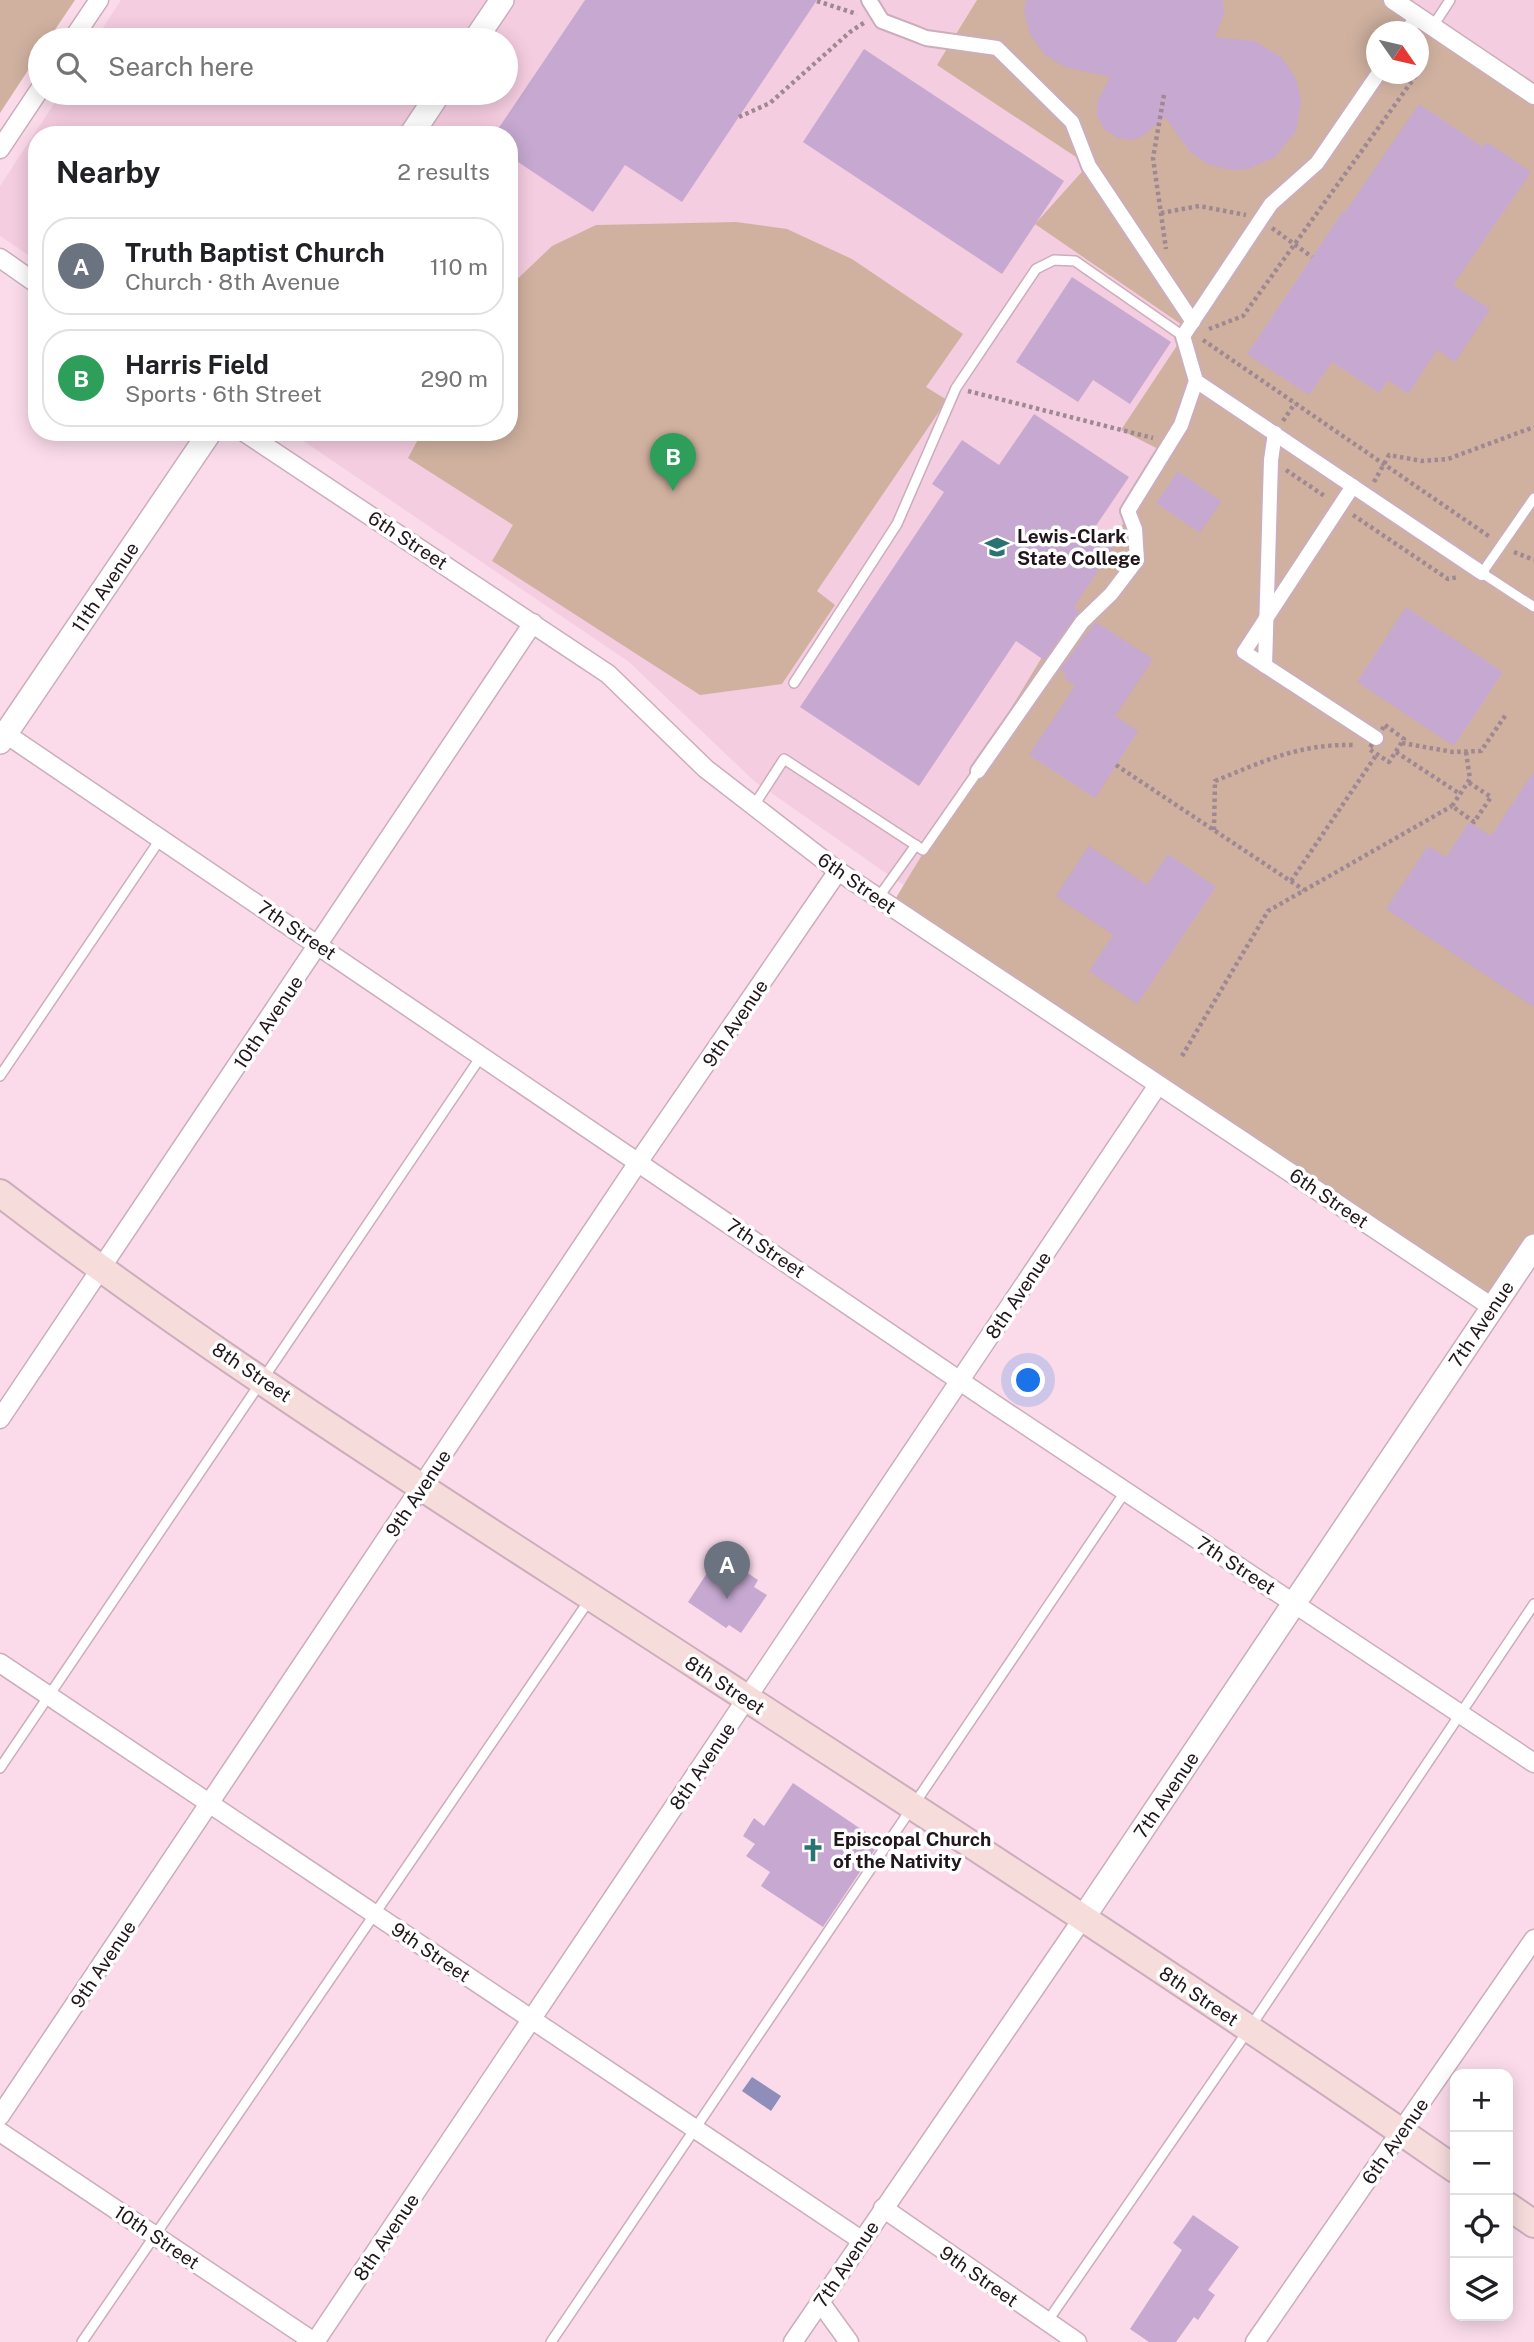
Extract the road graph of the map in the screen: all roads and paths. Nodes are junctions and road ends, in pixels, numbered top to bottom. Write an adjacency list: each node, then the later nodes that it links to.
1 (99, 0): 10 (street)
2 (502, 0): 11 (street)
3 (869, 0): 28 (street)
4 (1393, 0): 7 (street)
5 (1450, 0): 9 (lane)
6 (817, 1): 18 (path)
7 (1410, 21)
8 (1429, 26): 9 (street)
9 (1433, 26): 15 (street)
10 (80, 28)
11 (483, 28)
12 (1371, 84): 22 (street)
13 (1409, 84): 23 (path)
14 (1164, 95): 21 (path)
15 (1534, 95)
16 (29, 105): 20 (street)
17 (431, 105): 19 (street)
18 (739, 117)
19 (417, 126)
20 (0, 149)
21 (1161, 213): 22 (path); 24 (path)
22 (1260, 220): 23 (path); 28 (street)
23 (1295, 244): 25 (path); 28 (path)
24 (1167, 252)
25 (1312, 257)
26 (0, 258): 27 (street)
27 (28, 278)
28 (1190, 330): 29 (street); 30 (lane); 37 (path)
29 (1196, 381): 32 (street); 35 (street)
30 (956, 388): 35 (path); 50 (lane)
31 (1534, 427): 37 (path)
32 (1275, 433): 36 (street); 38 (street)
33 (204, 441): 52 (street, 11th Avenue)
34 (258, 441): 48 (street, 6th Street)
35 (1171, 443): 59 (street)
36 (1271, 460): 41 (path); 47 (street)
37 (1385, 465): 39 (path); 42 (path)
38 (1353, 486): 39 (street); 41 (street)
39 (1366, 494): 45 (street)
40 (1534, 498): 45 (lane)
41 (1339, 506): 45 (path); 47 (street)
42 (1495, 541)
43 (1507, 549): 44 (path)
44 (1534, 560)
45 (1482, 573): 46 (lane)
46 (1534, 607)
47 (1266, 617): 49 (street); 49 (street)
48 (533, 623): 62 (street, 6th Street); 71 (street, 10th Avenue)
49 (1265, 666): 53 (street)
50 (794, 683)
51 (1507, 713): 56 (path)
52 (2, 735): 65 (street, 7th Street)
53 (1374, 741): 64 (path)
54 (1402, 743): 56 (path)
55 (1396, 752): 61 (path)
56 (1466, 752): 60 (path)
57 (1377, 754): 68 (path)
58 (1116, 765): 64 (path)
59 (978, 771): 66 (lane)
60 (1468, 782): 61 (path); 63 (path)
61 (1460, 794): 63 (path)
62 (753, 807): 66 (lane); 67 (street, 6th Street)
63 (1452, 807): 69 (path)
64 (1214, 830): 68 (path)
65 (161, 838): 71 (street, 7th Street); 74 (lane)
66 (916, 845): 70 (lane)
67 (838, 871): 70 (street, 6th Street); 76 (street, 9th Avenue)
68 (1291, 881): 69 (path)
69 (1304, 890): 73 (path)
70 (878, 898): 75 (street, 6th Street)
71 (320, 945): 72 (street, 7th Street); 79 (street, 10th Avenue)
72 (482, 1055): 76 (street, 7th Street); 81 (lane)
73 (1182, 1056)
74 (0, 1076)
75 (1158, 1085): 80 (street, 6th Street); 82 (street, 8th Avenue)
76 (639, 1161): 82 (street, 7th Street); 84 (street, 9th Avenue)
77 (0, 1193): 79 (main road, 8th Street)
78 (1534, 1246): 80 (street, 7th Avenue)
79 (100, 1270): 81 (main road, 8th Street); 83 (street, 10th Avenue)
80 (1492, 1307): 87 (street, 7th Avenue)
81 (263, 1380): 84 (main road, 8th Street); 90 (lane)
82 (960, 1381): 85 (street, 7th Street); 91 (street, 8th Avenue)
83 (0, 1419)
84 (422, 1487): 86 (main road, 8th Street); 95 (street, 9th Avenue)
85 (1125, 1492): 87 (street, 7th Street); 96 (lane)
86 (591, 1597): 91 (main road, 8th Street); 97 (lane)
87 (1295, 1604): 92 (street, 7th Street); 98 (street, 7th Avenue)
88 (1534, 1604): 92 (lane)
89 (0, 1663): 90 (street, 9th Street)
90 (48, 1695): 94 (lane); 95 (street, 9th Street)
91 (747, 1698): 96 (main road, 8th Street); 100 (street, 8th Avenue)
92 (1459, 1715): 93 (street, 7th Street); 101 (lane)
93 (1534, 1763)
94 (0, 1768)
95 (211, 1803): 97 (street, 9th Street); 102 (street, 9th Avenue)
96 (914, 1808): 98 (main road, 8th Street); 103 (lane)
97 (375, 1914): 100 (street, 9th Street); 110 (lane)
98 (1083, 1918): 101 (main road, 8th Street); 107 (street, 7th Avenue)
99 (1534, 1939): 105 (street, 6th Avenue)
100 (533, 2021): 103 (street, 9th Street); 115 (street, 8th Avenue)
101 (1249, 2029): 105 (main road, 8th Street); 113 (lane)
102 (0, 2116)
103 (695, 2129): 111 (street, 9th Street); 116 (lane)
104 (0, 2132): 110 (street, 10th Street)
105 (1402, 2132): 106 (main road, 8th Street); 120 (street, 6th Avenue)
106 (1450, 2166)
107 (883, 2208): 111 (street, 7th Avenue); 113 (street, 9th Street)
108 (1513, 2209): 109 (main road)
109 (1534, 2224)
110 (155, 2235): 114 (lane); 115 (street, 10th Street)
111 (862, 2240): 112 (street, 7th Avenue)
112 (820, 2302): 117 (street, 7th Avenue); 118 (street)
113 (1047, 2322): 119 (street, 9th Street)
114 (82, 2342)
115 (314, 2342)
116 (551, 2342)
117 (793, 2342)
118 (849, 2342)
119 (1077, 2342)
120 (1255, 2342)

